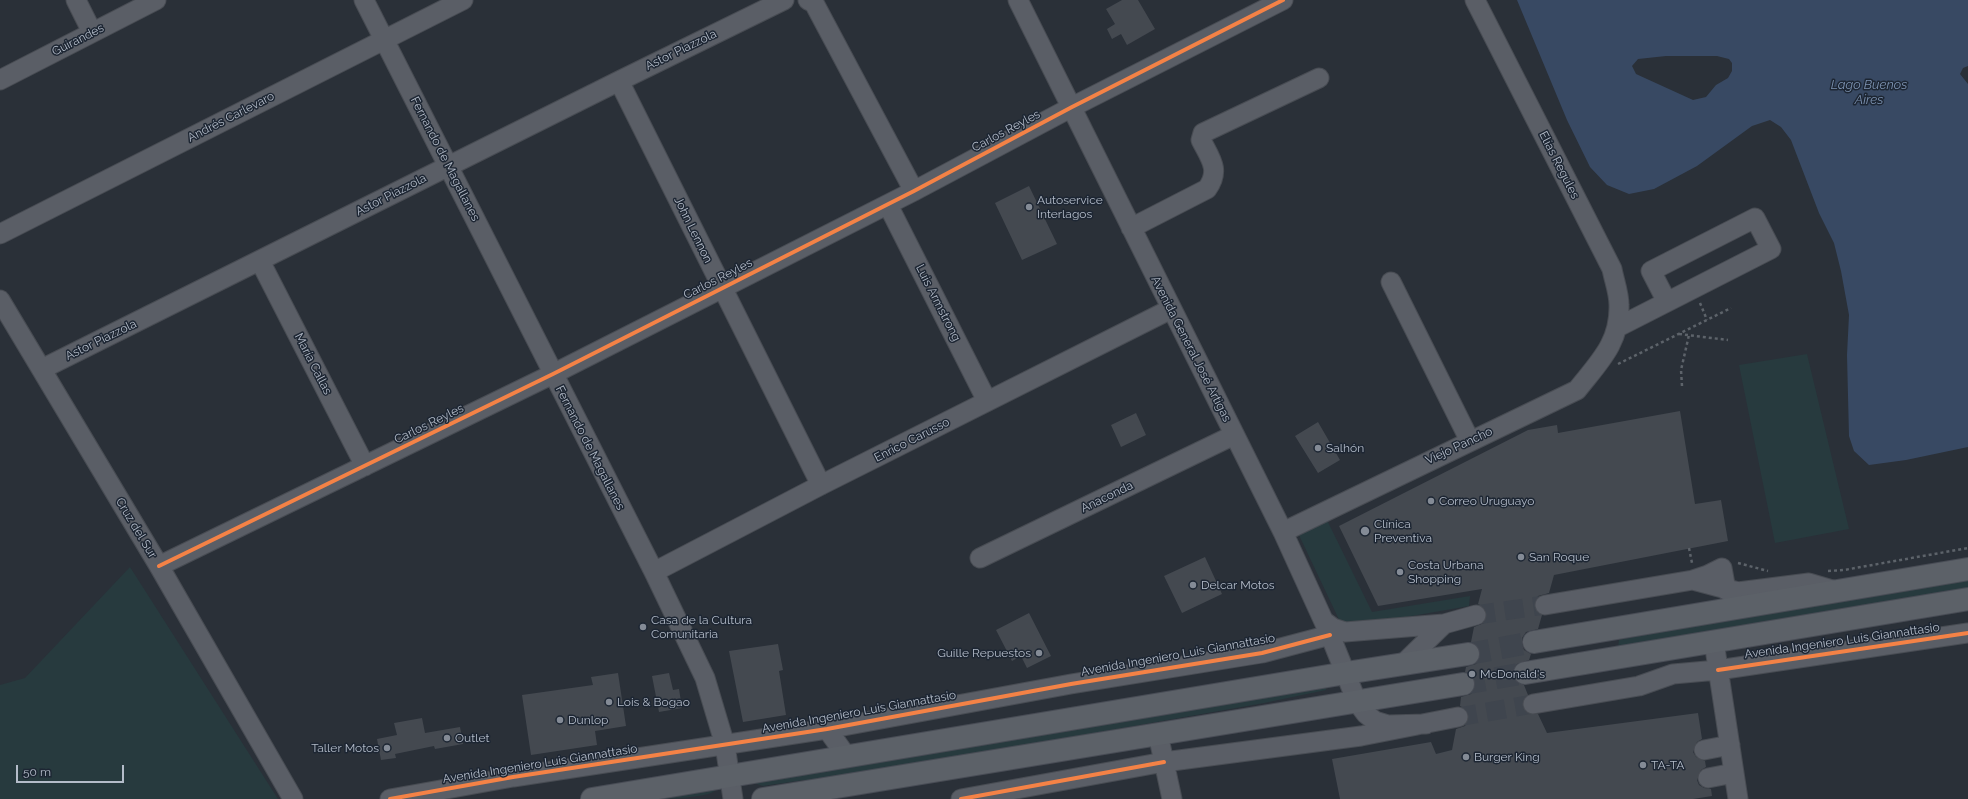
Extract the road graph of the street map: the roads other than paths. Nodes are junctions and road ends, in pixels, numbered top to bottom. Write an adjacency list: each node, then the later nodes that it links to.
1 (76, 0): 10 (street)
2 (156, 0): 10 (street, Guirandes)
3 (364, 0): 11 (street, Fernando de Magallanes)
4 (463, 0): 11 (street, Andrés Carlevaro)
5 (784, 0): 14 (street, Astor Piazzola)
6 (808, 0): 17 (street)
7 (1018, 0): 15 (street, Avenida General José Artigas)
8 (1283, 0): 15 (street, Carlos Reyles)
9 (1475, 0): 27 (street, Elías Regules)
10 (92, 32): 13 (street, Guirandes)
11 (385, 39): 16 (street, Fernando de Magallanes); 20 (street, Andrés Carlevaro)
12 (1319, 78): 19 (street)
13 (0, 80)
14 (619, 81): 16 (street, Astor Piazzola); 23 (street, John Lennon)
15 (1072, 107): 17 (street, Carlos Reyles); 19 (street, Avenida General José Artigas)
16 (448, 166): 21 (street, Astor Piazzola); 29 (street, Fernando de Magallanes)
17 (914, 191): 18 (street, Carlos Reyles)
18 (888, 205): 23 (street, Carlos Reyles); 30 (street, Luis Armstrong)
19 (1131, 228): 26 (street, Avenida General José Artigas)
20 (0, 234)
21 (260, 261): 28 (street, Astor Piazzola); 33 (street, María Callas)
22 (1391, 282): 32 (street)
23 (722, 288): 29 (street, Carlos Reyles); 34 (street, John Lennon)
24 (0, 300): 28 (street, Cruz del Sur)
25 (1667, 302): 25 (street); 27 (street)
26 (1171, 310): 30 (street, Enrico Carusso); 31 (street, Avenida General José Artigas)
27 (1617, 332): 32 (street, Viejo Pancho)
28 (42, 369): 37 (street, Cruz del Sur)
29 (553, 374): 33 (street, Carlos Reyles); 39 (street, Fernando de Magallanes)
30 (987, 401): 34 (street, Enrico Carusso)
31 (1234, 435): 35 (street, Avenida General José Artigas); 36 (street, Anaconda)
32 (1470, 441): 35 (street, Viejo Pancho)
33 (365, 466): 37 (street, Carlos Reyles)
34 (821, 485): 39 (street, Enrico Carusso)
35 (1283, 532): 45 (street, Avenida General José Artigas)
36 (980, 558)
37 (158, 566): 69 (street, Cruz del Sur)
38 (1968, 569): 40 (main road)
39 (654, 572): 61 (street, Fernando de Magallanes)
40 (1836, 591): 42 (street); 47 (main road)
41 (1968, 599): 48 (main road, Avenida Ingeniero Luis Giannattasio)
42 (1545, 605)
43 (1476, 615): 44 (street)
44 (1444, 624): 45 (street); 50 (street)
45 (1327, 628): 52 (street, Avenida General José Artigas); 59 (street, Avenida Ingeniero Luis Giannattasio)
46 (1968, 633): 51 (street, Avenida Ingeniero Luis Giannattasio)
47 (1534, 642)
48 (1714, 642): 51 (street); 53 (main road, Avenida Ingeniero Luis Giannattasio)
49 (1468, 654): 50 (main road)
50 (1404, 663): 52 (main road)
51 (1718, 670): 56 (street, Avenida Ingeniero Luis Giannattasio); 62 (street)
52 (1346, 673): 55 (street, Avenida General José Artigas); 64 (main road)
53 (1525, 673)
54 (1463, 684): 55 (main road)
55 (1357, 702): 58 (street, Avenida General José Artigas); 60 (main road)
56 (1533, 704)
57 (1458, 718): 58 (street)
58 (1426, 724): 65 (street)
59 (827, 729): 61 (street, Avenida Ingeniero Luis Giannattasio); 64 (street)
60 (1158, 734): 65 (street); 73 (main road)
61 (725, 745): 67 (street, Fernando de Magallanes); 70 (street, Avenida Ingeniero Luis Giannattasio)
62 (1730, 745): 63 (street); 66 (street)
63 (1704, 750)
64 (847, 757): 67 (main road)
65 (1164, 762): 74 (street); 75 (street)
66 (1734, 773): 68 (street); 76 (street)
67 (730, 776): 71 (main road); 72 (street, Fernando de Magallanes)
68 (1708, 778)
69 (293, 799)
70 (390, 799)
71 (592, 799)
72 (734, 799)
73 (763, 799)
74 (961, 799)
75 (1172, 799)
76 (1738, 799)

